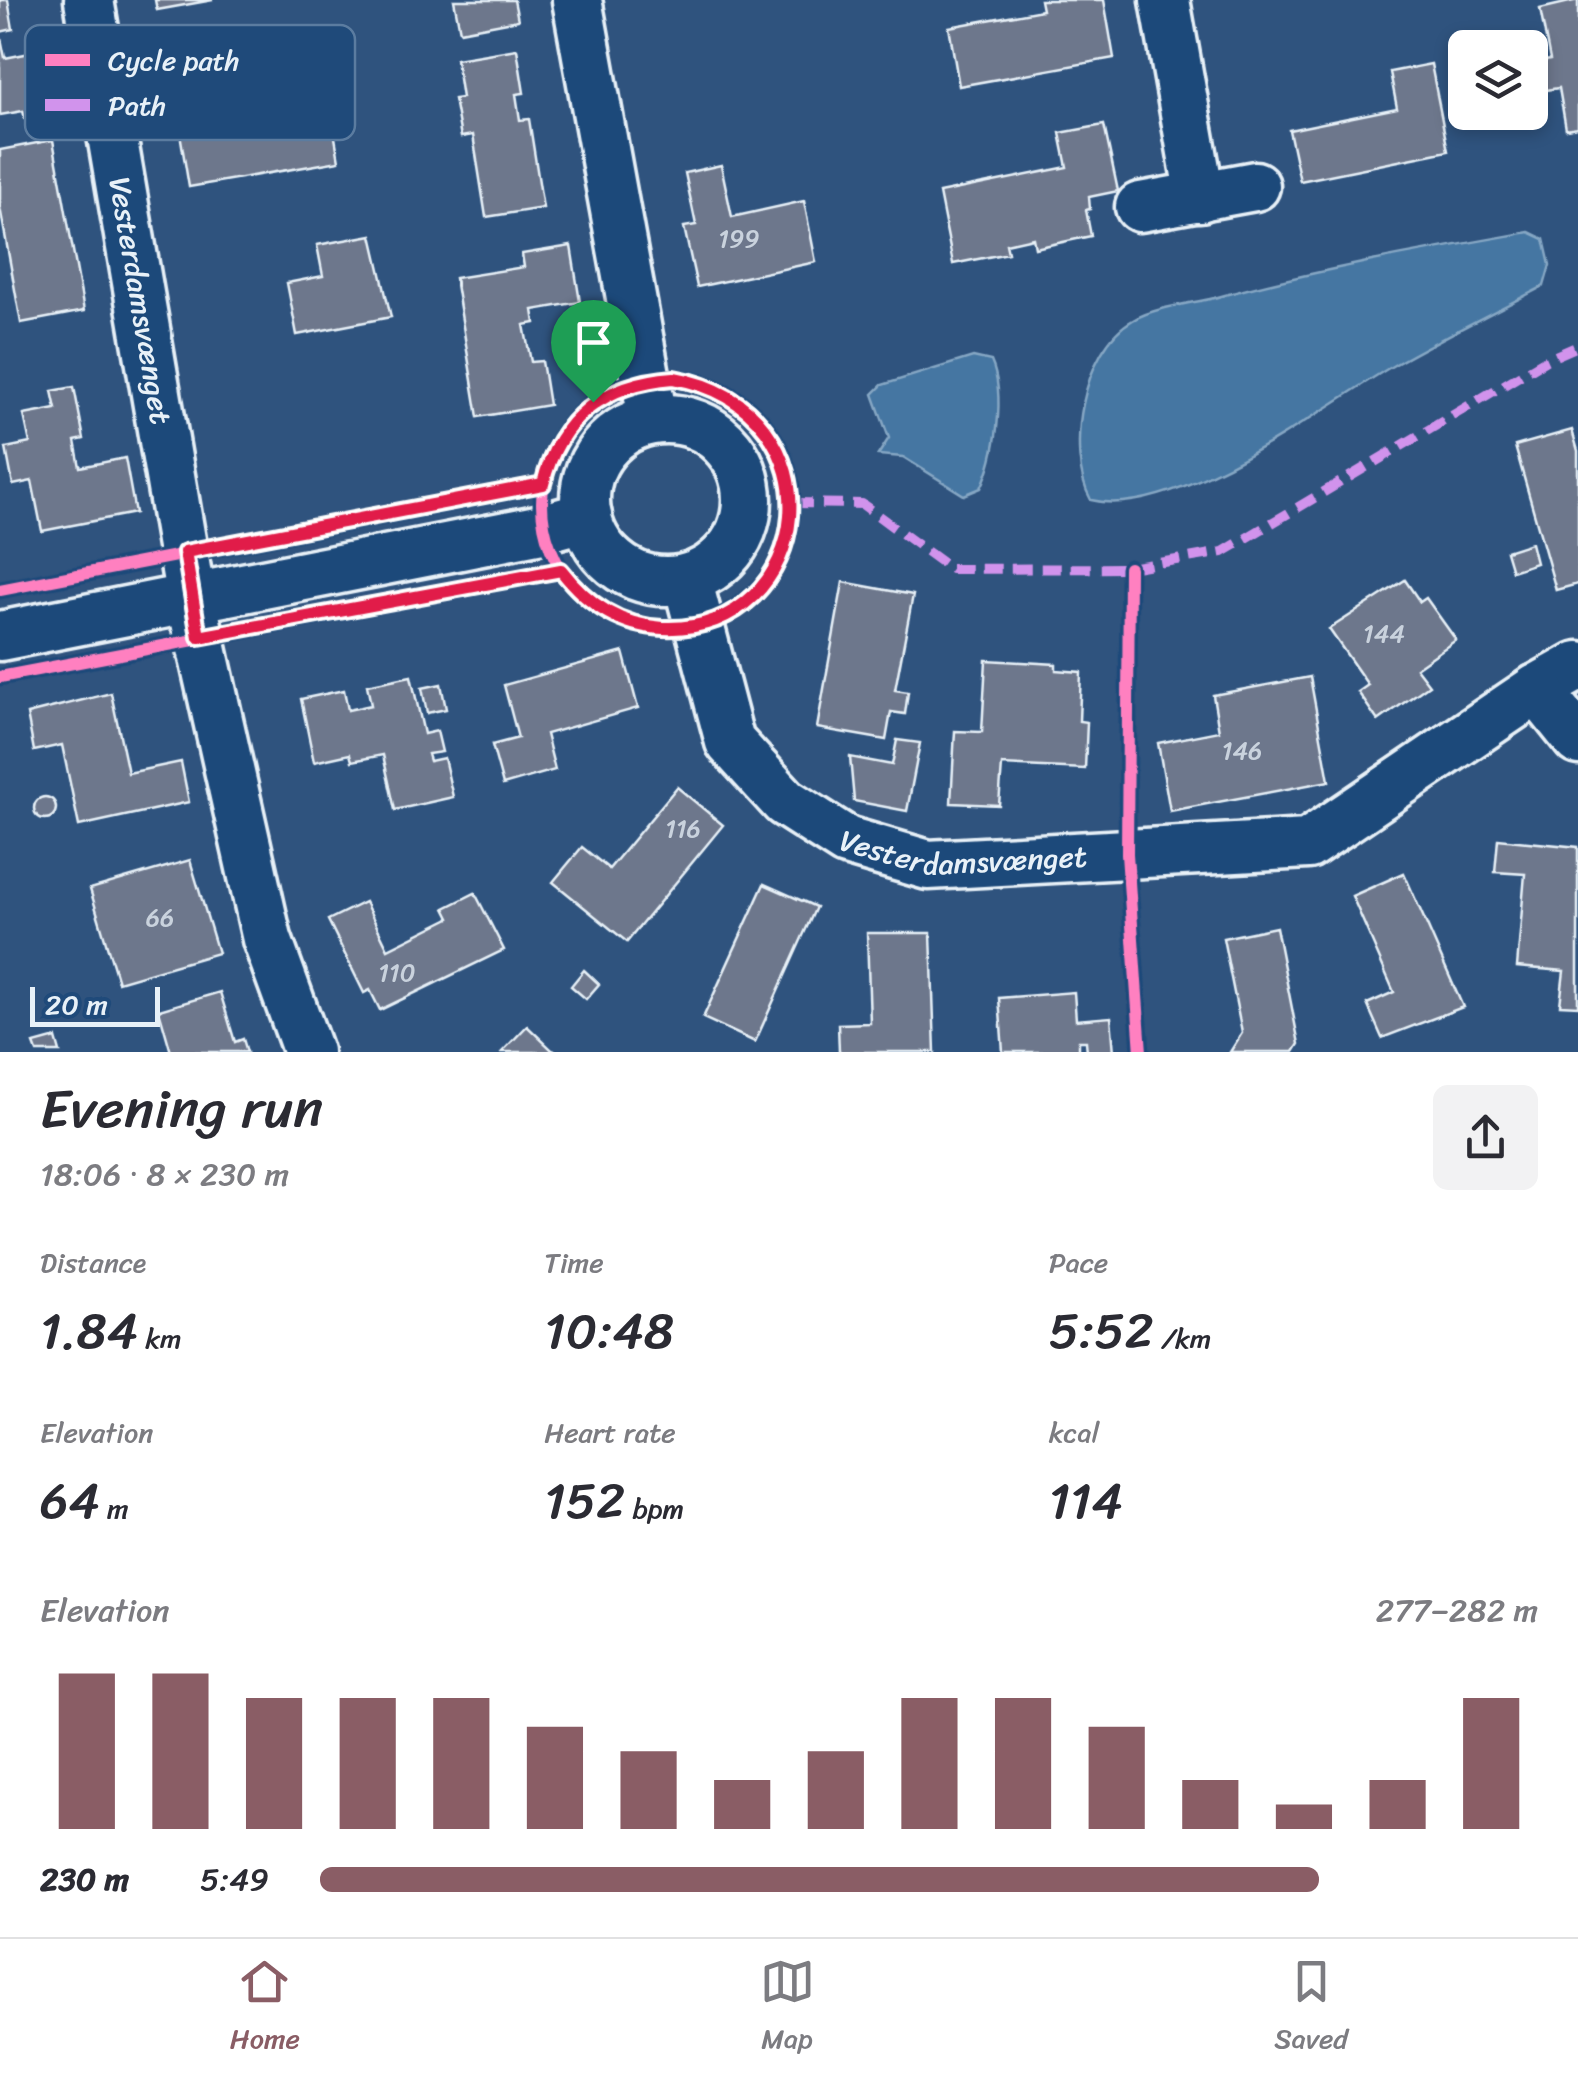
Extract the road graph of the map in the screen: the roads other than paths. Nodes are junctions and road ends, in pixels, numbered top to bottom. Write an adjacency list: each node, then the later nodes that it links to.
1 (89, 0): 4 (street, Vesterdamsvænget)
2 (577, 0): 9 (street)
3 (1165, 0): 7 (street)
4 (93, 25)
5 (113, 140): 12 (street, Vesterdamsvænget)
6 (1256, 186): 7 (street)
7 (1200, 196): 8 (street)
8 (1140, 207)
9 (653, 419): 10 (street); 11 (street)
10 (587, 516): 11 (street); 12 (street)
11 (687, 579): 15 (street, Vesterdamsvænget)
12 (191, 599): 13 (street); 17 (street, Vesterdamsvænget)
13 (0, 636)
14 (1578, 666): 15 (street, Vesterdamsvænget)
15 (1537, 689): 16 (street)
16 (1578, 740)
17 (308, 1052)

